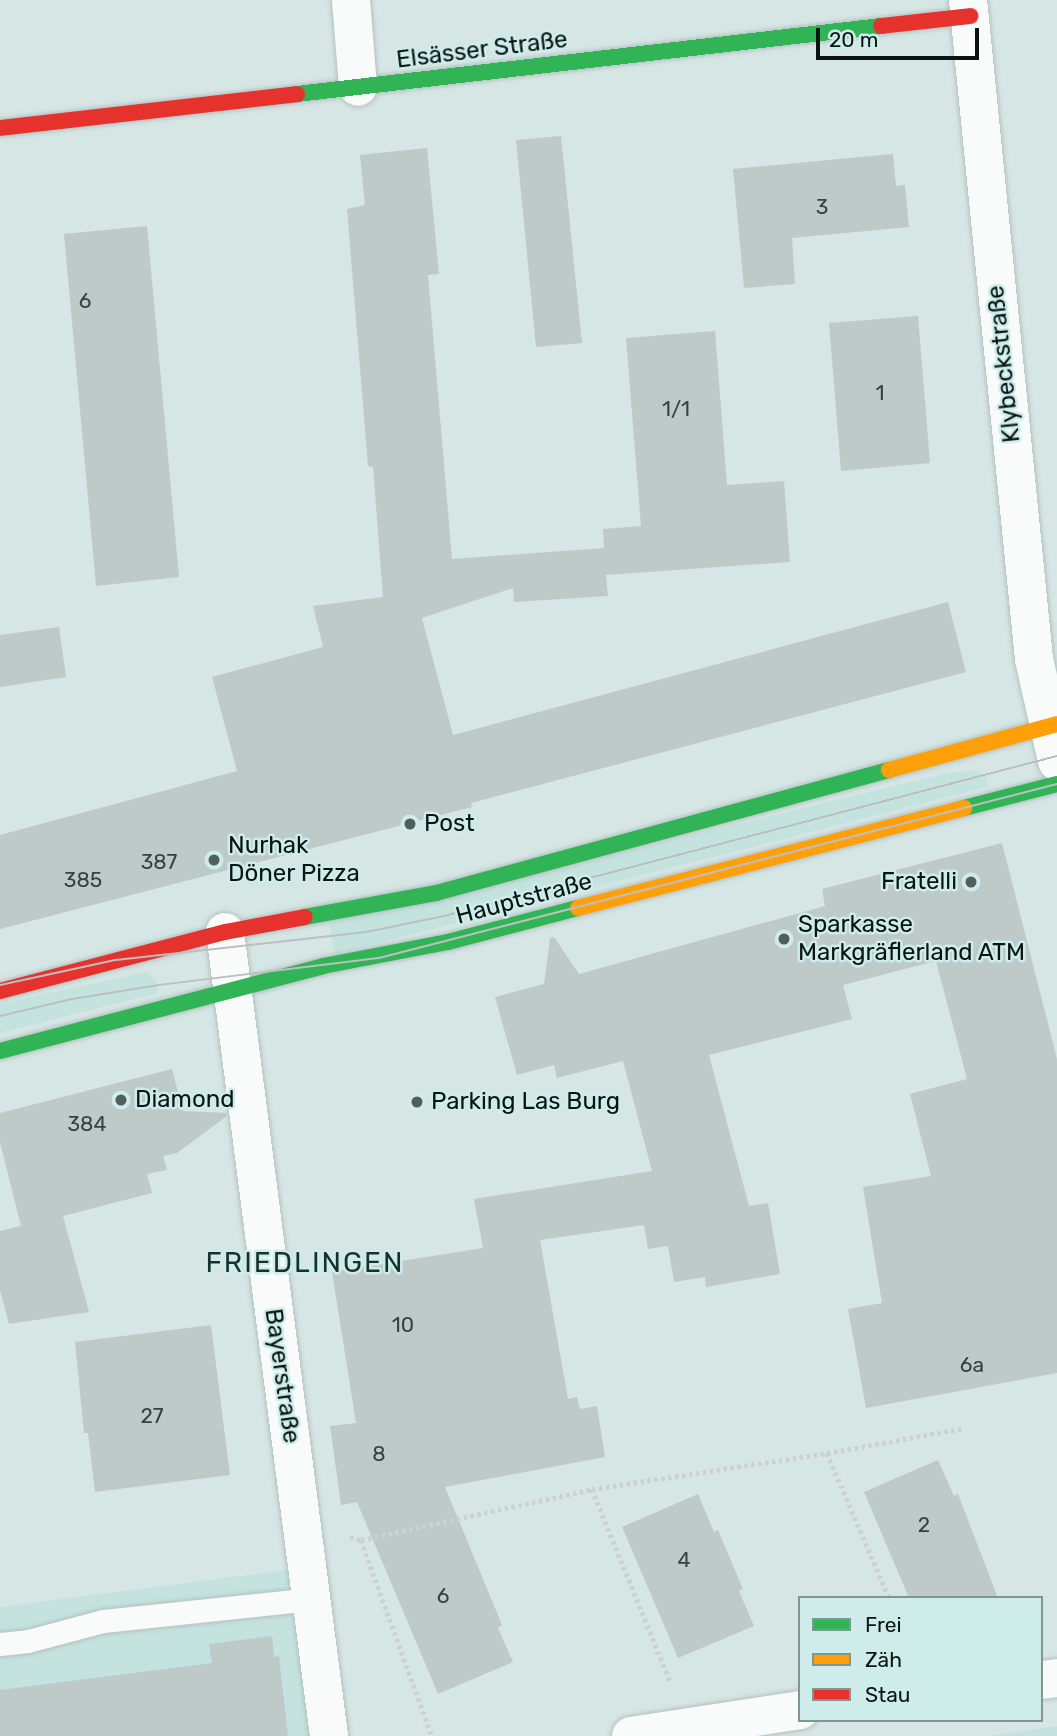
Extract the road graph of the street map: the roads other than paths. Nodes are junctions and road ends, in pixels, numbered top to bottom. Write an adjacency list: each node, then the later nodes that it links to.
1 (351, 0): 3 (street)
2 (969, 8): 3 (main road, Elsässer Straße); 5 (street, Klybeckstraße)
3 (358, 87): 4 (main road, Elsässer Straße)
4 (0, 128)
5 (1054, 737): 7 (main road, Hauptstraße)
6 (1057, 784): 9 (main road, Hauptstraße)
7 (225, 932): 8 (main road, Hauptstraße); 9 (street, Bayerstraße)
8 (0, 991)
9 (232, 992): 10 (main road, Hauptstraße); 11 (street, Bayerstraße)
10 (0, 1051)
11 (311, 1599): 12 (lane); 14 (street, Bayerstraße)
12 (0, 1644)
13 (798, 1710): 15 (street)
14 (329, 1736)
15 (631, 1736)

